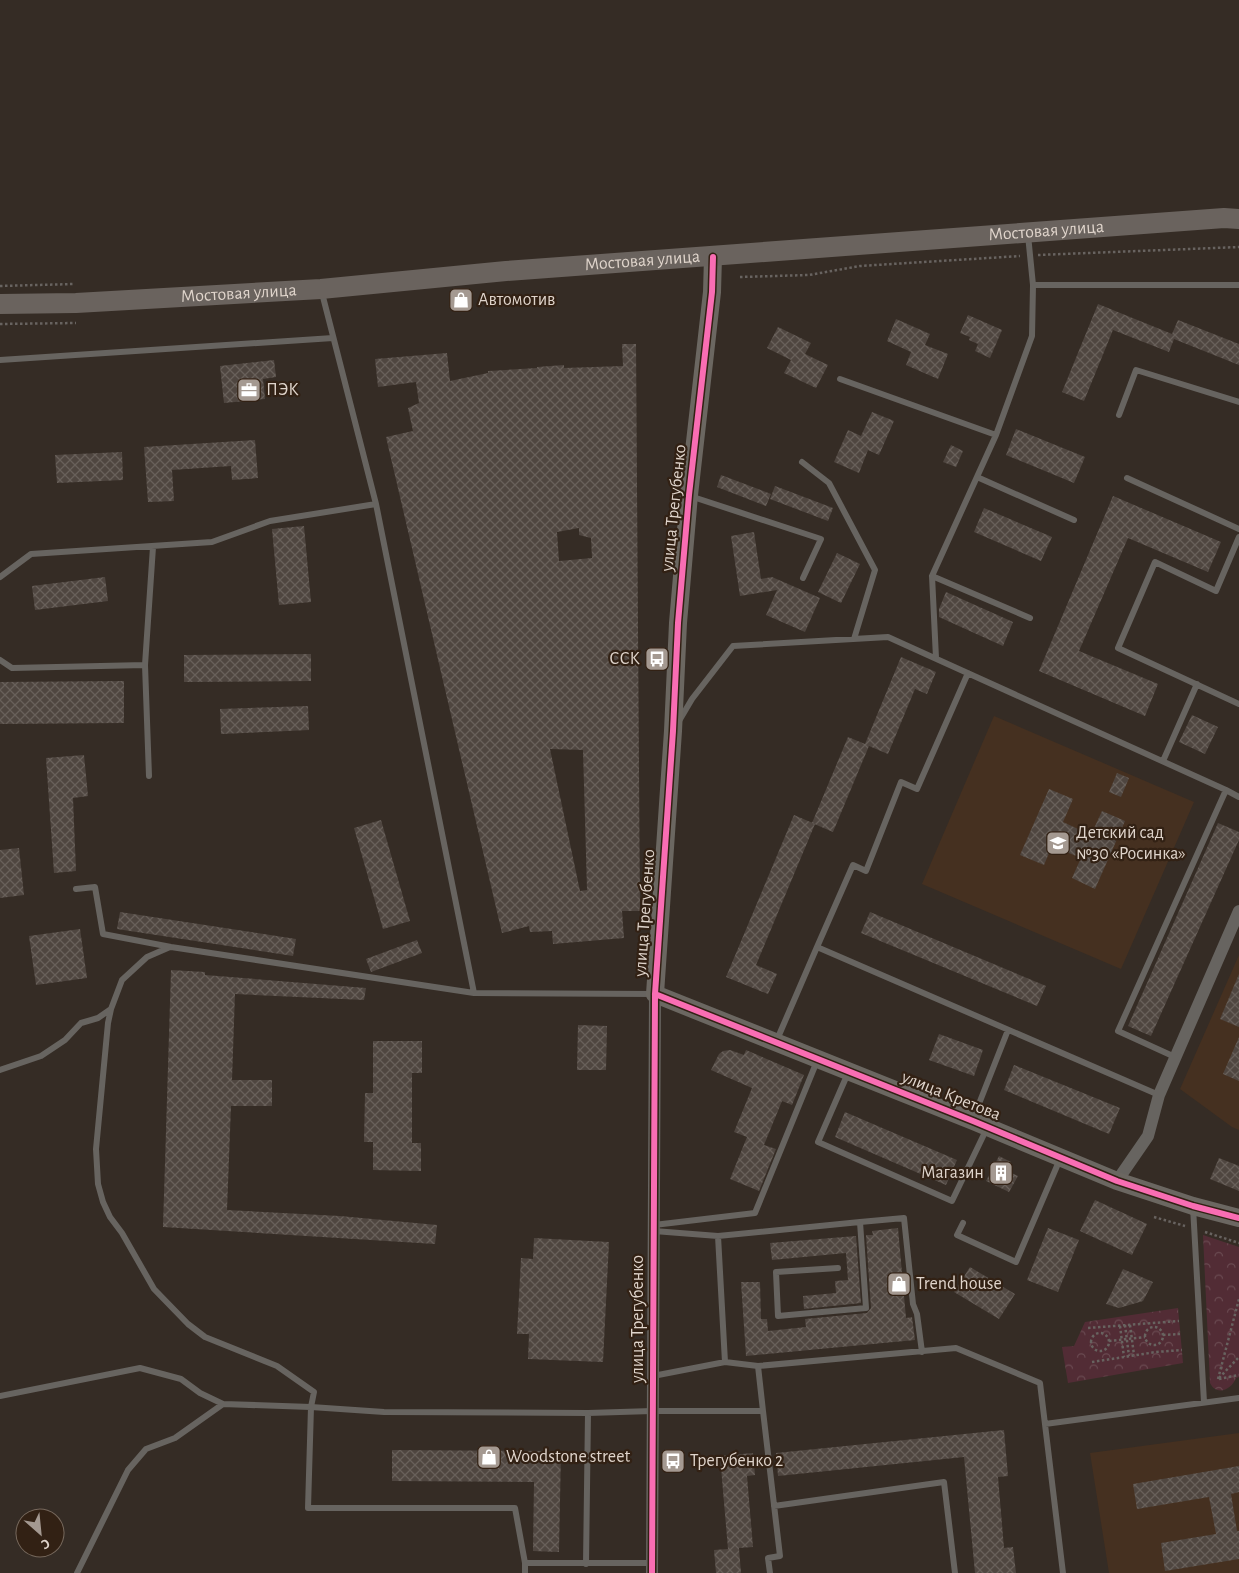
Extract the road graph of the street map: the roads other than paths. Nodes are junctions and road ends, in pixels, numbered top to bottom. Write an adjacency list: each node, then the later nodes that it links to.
1 (1239, 218): 2 (main road, Мостовая улица)
2 (1028, 233): 3 (main road, Мостовая улица); 4 (lane)
3 (713, 257): 6 (main road, Мостовая улица); 17 (street, улица Трегубенко)
4 (1033, 285): 5 (lane); 13 (lane)
5 (1239, 285)
6 (321, 289): 7 (main road, Мостовая улица); 8 (lane)
7 (0, 304)
8 (333, 338): 9 (lane); 18 (lane)
9 (0, 360)
10 (840, 379): 13 (lane)
11 (1239, 402): 12 (lane)
12 (1119, 415)
13 (996, 435): 15 (lane)
14 (802, 462): 27 (lane)
15 (977, 477): 19 (lane); 23 (lane)
16 (1127, 478): 20 (lane)
17 (689, 495): 25 (lane); 34 (street, улица Трегубенко)
18 (376, 504): 22 (lane); 43 (lane)
19 (1074, 520)
20 (1239, 529)
21 (1239, 537): 32 (lane)
22 (153, 547): 24 (lane); 30 (lane)
23 (932, 576): 26 (lane); 28 (lane)
24 (0, 577)
25 (803, 578)
26 (1030, 618)
27 (854, 639): 28 (lane); 34 (lane)
28 (936, 658): 31 (lane)
29 (0, 660): 30 (lane)
30 (144, 665): 36 (lane)
31 (968, 673): 35 (lane); 42 (lane)
32 (1197, 684): 33 (lane); 35 (lane)
33 (1239, 704)
34 (673, 730): 44 (street, улица Трегубенко)
35 (1163, 761): 37 (lane)
36 (150, 776)
37 (1226, 790): 38 (lane); 48 (lane)
38 (1239, 797)
39 (76, 889): 41 (lane)
40 (1239, 911): 48 (street)
41 (171, 946): 43 (lane); 45 (lane)
42 (817, 947): 46 (lane); 47 (lane)
43 (474, 993): 44 (lane)
44 (655, 994): 47 (street, улица Кретова); 60 (street, улица Трегубенко)
45 (111, 1010): 50 (lane); 71 (lane)
46 (1008, 1030): 52 (lane); 53 (lane)
47 (776, 1042): 49 (street, улица Кретова)
48 (1175, 1057): 52 (street)
49 (818, 1059): 51 (street, улица Кретова); 60 (lane)
50 (0, 1070)
51 (849, 1071): 53 (street, улица Кретова); 53 (lane)
52 (1159, 1095): 55 (street)
53 (980, 1124): 54 (street, улица Кретова)
54 (1061, 1158): 55 (street, улица Кретова); 59 (lane)
55 (1117, 1181): 56 (street, улица Кретова)
56 (1192, 1206): 57 (street, улица Кретова); 69 (lane)
57 (1239, 1218)
58 (860, 1222): 61 (lane); 62 (lane); 63 (lane)
59 (962, 1223)
60 (654, 1228): 61 (lane); 66 (street, улица Трегубенко)
61 (718, 1236): 64 (lane)
62 (838, 1268)
63 (922, 1352): 65 (lane); 75 (lane)
64 (725, 1362): 65 (lane); 66 (lane)
65 (758, 1366): 73 (lane)
66 (653, 1376): 72 (street, улица Трегубенко)
67 (0, 1396): 70 (lane)
68 (1239, 1398): 69 (lane)
69 (1204, 1402): 75 (lane)
70 (223, 1404): 71 (lane); 80 (lane)
71 (311, 1407): 74 (lane); 77 (lane)
72 (652, 1411): 73 (lane); 74 (lane); 79 (street, улица Трегубенко)
73 (763, 1411): 76 (lane)
74 (588, 1414): 78 (lane)
75 (1045, 1424): 84 (lane)
76 (774, 1506): 82 (lane); 83 (lane)
77 (525, 1562): 78 (lane); 81 (lane)
78 (586, 1564): 79 (lane)
79 (652, 1568)
80 (77, 1573)
81 (525, 1573)
82 (770, 1573)
83 (955, 1573)
84 (1063, 1573)

